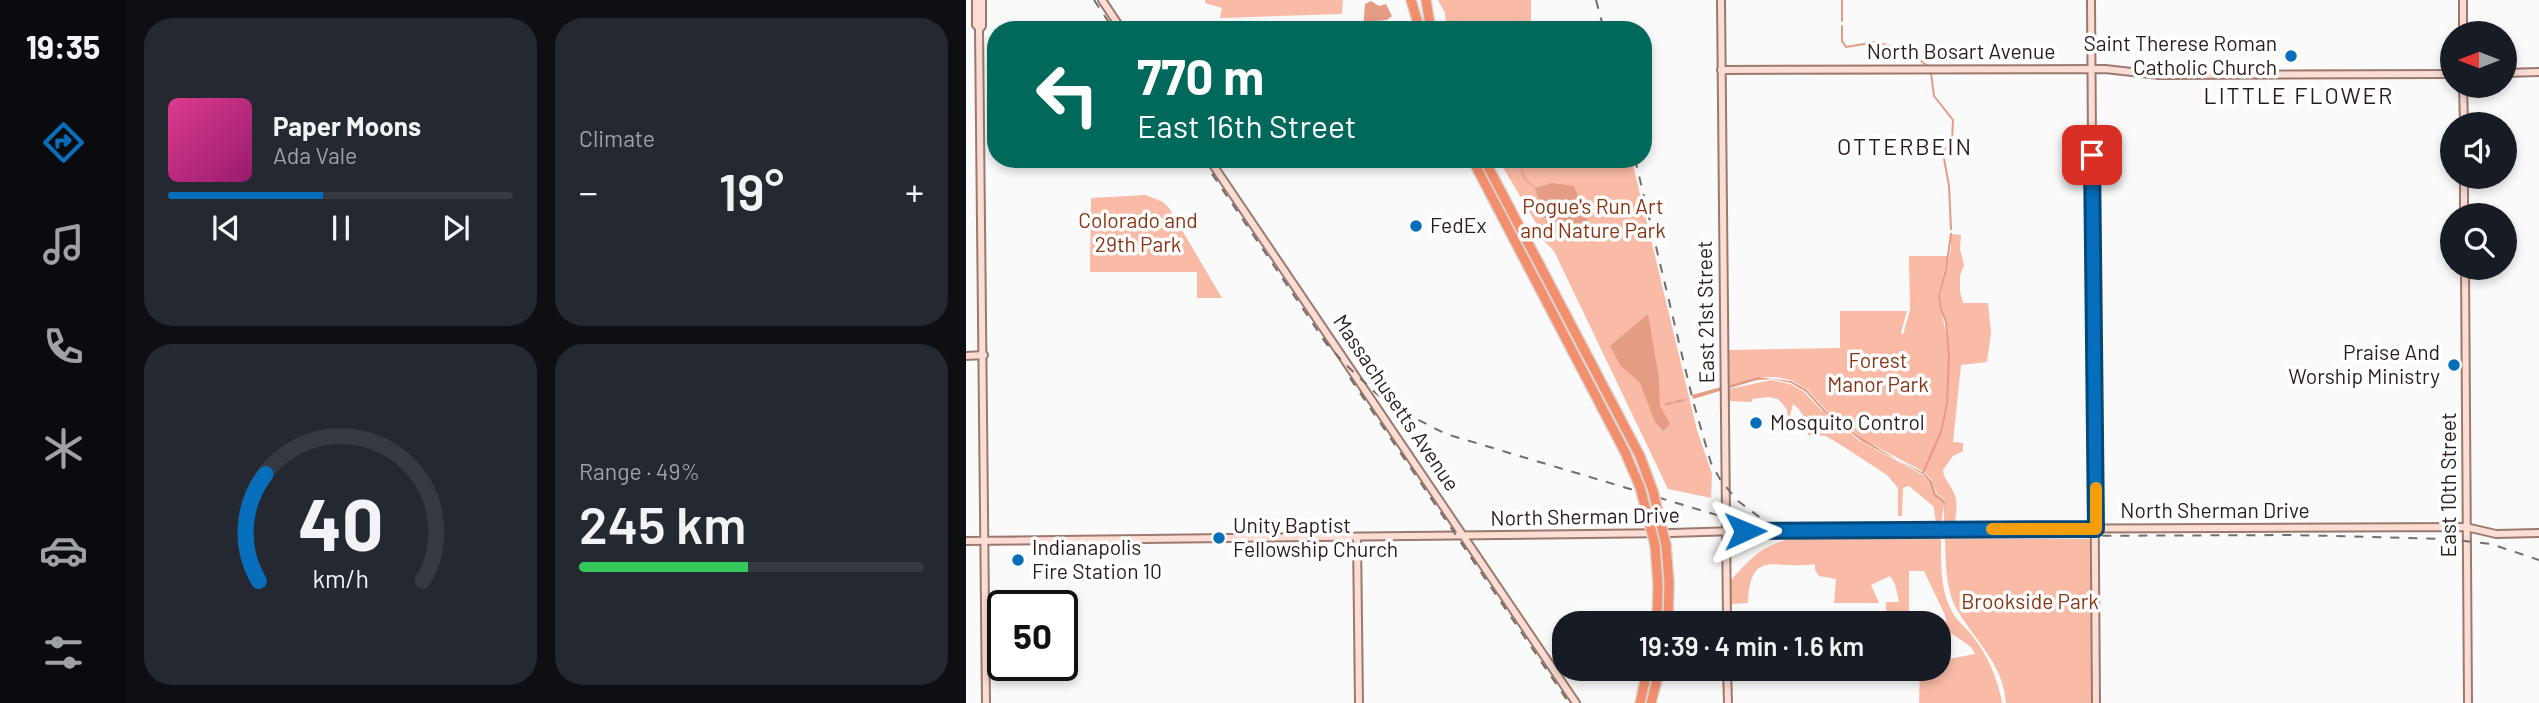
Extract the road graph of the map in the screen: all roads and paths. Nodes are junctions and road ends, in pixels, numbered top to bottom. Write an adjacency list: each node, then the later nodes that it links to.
1 (976, 0): 15 (main road)
2 (982, 0): 15 (main road)
3 (1102, 0): 10 (main road)
4 (1413, 0): 11 (highway)
5 (1426, 0): 12 (highway)
6 (1431, 0): 13 (highway)
7 (1721, 0): 17 (main road, East 21st Street)
8 (2091, 0): 16 (main road)
9 (2463, 0): 14 (main road)
10 (1116, 21)
11 (1418, 21)
12 (1431, 21)
13 (1432, 21)
14 (2463, 21)
15 (979, 28): 25 (main road)
16 (2092, 69): 17 (main road, North Bosart Avenue); 20 (main road, North Bosart Avenue); 28 (main road)
17 (1721, 70): 29 (main road, East 21st Street)
18 (2539, 72): 19 (main road)
19 (2517, 73)
20 (2440, 74)
21 (1215, 168): 31 (main road, Massachusetts Avenue)
22 (1477, 168): 35 (highway, bridge)
23 (1489, 168): 36 (highway, bridge)
24 (2465, 280): 27 (main road, East 10th Street)
25 (984, 355): 26 (main road); 34 (main road)
26 (966, 356)
27 (2466, 527): 28 (main road, North Sherman Drive); 30 (main road, North Sherman Drive); 48 (main road, East 10th Street)
28 (2096, 529): 29 (main road, North Sherman Drive); 47 (main road)
29 (1726, 531): 31 (main road, North Sherman Drive); 37 (main road, East 21st Street)
30 (2539, 533)
31 (1463, 536): 32 (main road, North Sherman Drive); 43 (main road, Massachusetts Avenue)
32 (1357, 537): 34 (main road, North Sherman Drive); 42 (main road)
33 (966, 541): 34 (main road, North Sherman Drive)
34 (986, 541): 41 (main road)
35 (1657, 611)
36 (1668, 611)
37 (1727, 611)
38 (1645, 681): 44 (highway)
39 (1657, 681): 45 (highway)
40 (1727, 681): 46 (main road)
41 (986, 703)
42 (1359, 703)
43 (1576, 703)
44 (1640, 703)
45 (1651, 703)
46 (1727, 703)
47 (2096, 703)
48 (2468, 703)

